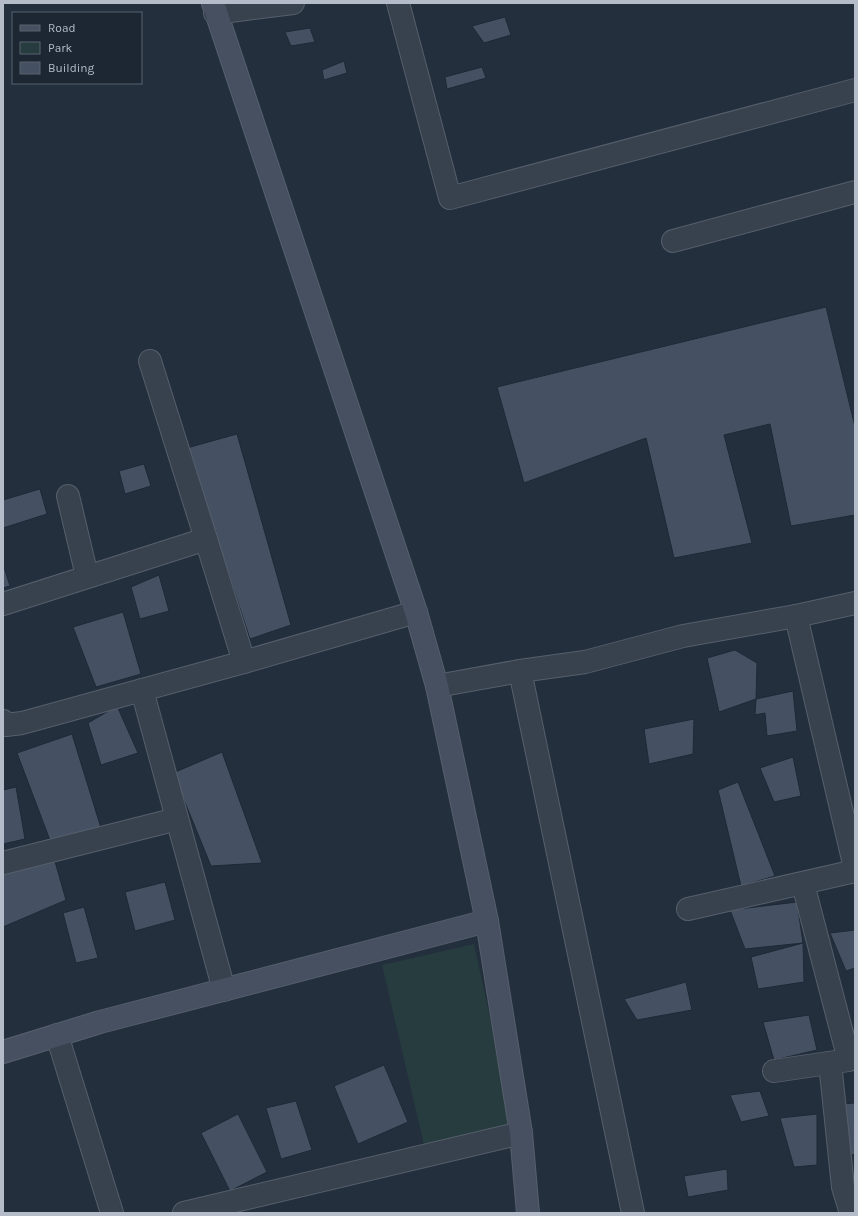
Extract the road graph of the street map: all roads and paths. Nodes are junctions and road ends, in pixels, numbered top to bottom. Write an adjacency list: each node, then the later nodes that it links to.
1 (293, 3): 3 (street)
2 (398, 3): 4 (street)
3 (214, 8): 13 (street)
4 (855, 90)
5 (855, 192): 6 (street)
6 (673, 240)
7 (150, 361): 9 (street)
8 (68, 496): 10 (street)
9 (206, 540): 10 (street); 15 (street)
10 (87, 576): 12 (street)
11 (855, 603): 14 (street)
12 (3, 604)
13 (416, 612): 15 (street); 17 (street)
14 (796, 616): 16 (street); 22 (street)
15 (244, 662): 18 (street)
16 (520, 671): 17 (street); 35 (street)
17 (437, 686): 25 (street)
18 (142, 690): 19 (street); 20 (street)
19 (3, 721)
20 (177, 818): 21 (street); 26 (street)
21 (3, 863)
22 (855, 870): 23 (street)
23 (803, 884): 24 (street); 29 (street)
24 (688, 909)
25 (487, 921): 26 (street); 31 (street)
26 (224, 990): 27 (street)
27 (57, 1035): 28 (street); 32 (street)
28 (3, 1052)
29 (830, 1063): 30 (street); 36 (street)
30 (774, 1071)
31 (520, 1132): 33 (street); 34 (street)
32 (112, 1213)
33 (184, 1213)
34 (528, 1213)
35 (633, 1213)
36 (851, 1213)

